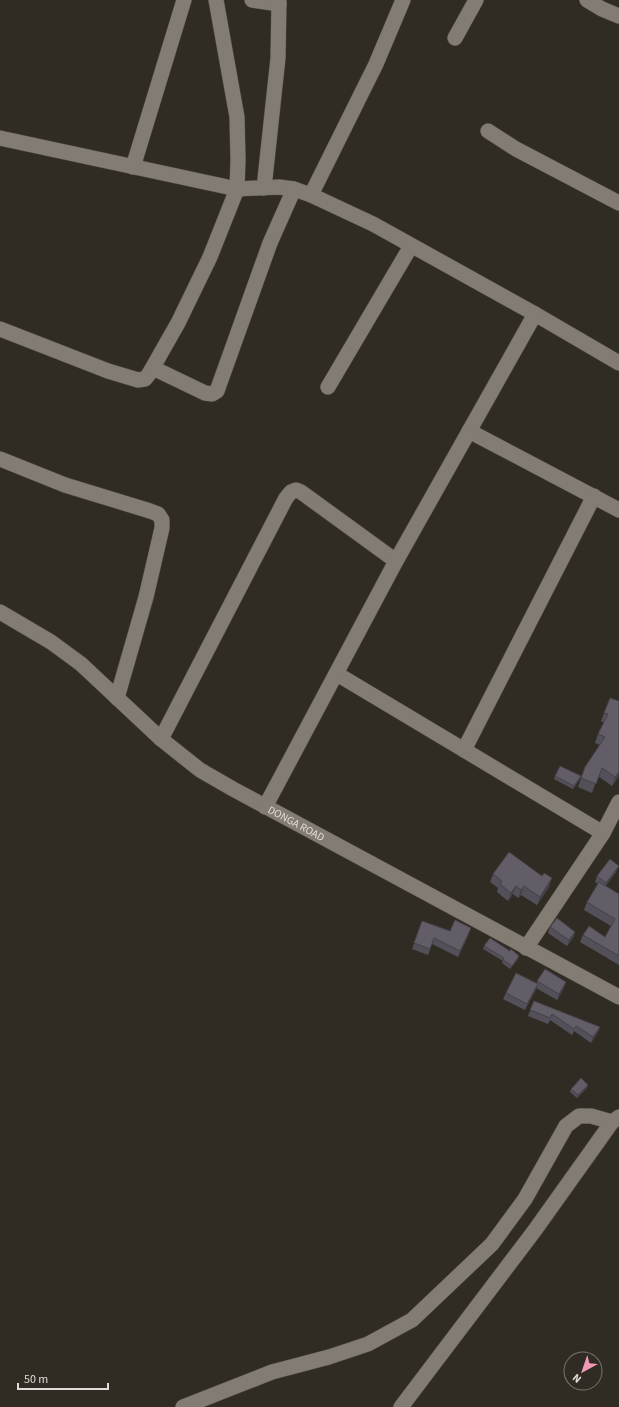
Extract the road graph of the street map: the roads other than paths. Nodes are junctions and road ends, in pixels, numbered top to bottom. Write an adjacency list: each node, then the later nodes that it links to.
1 (184, 0): 12 (street)
2 (216, 0): 14 (street)
3 (252, 0): 7 (street)
4 (403, 0): 16 (street)
5 (476, 0): 9 (street)
6 (587, 0): 8 (street)
7 (279, 2): 13 (street)
8 (619, 16)
9 (455, 38)
10 (488, 131): 17 (street)
11 (0, 138): 12 (street)
12 (133, 167): 14 (street)
13 (264, 188): 14 (street); 15 (street)
14 (238, 189): 22 (street)
15 (294, 189): 16 (street); 22 (street)
16 (311, 195): 18 (street)
17 (619, 203)
18 (411, 246): 19 (street); 23 (street)
19 (535, 314): 21 (street); 24 (street)
20 (0, 329): 22 (street)
21 (619, 363)
22 (153, 368)
23 (328, 387)
24 (469, 432): 26 (street); 28 (street)
25 (0, 459): 31 (street)
26 (594, 496): 27 (street); 33 (street)
27 (619, 510)
28 (396, 561): 30 (street); 32 (street)
29 (2, 617): 31 (street, DONGA ROAD)
30 (337, 674): 33 (street); 35 (street)
31 (117, 698): 32 (street, DONGA ROAD)
32 (161, 739): 35 (street, DONGA ROAD)
33 (464, 750): 36 (street)
34 (619, 802): 36 (street)
35 (265, 807): 37 (street, DONGA ROAD)
36 (603, 833): 37 (street)
37 (526, 948): 38 (street, DONGA ROAD)
38 (619, 997)
39 (616, 1120): 40 (street); 41 (street)
40 (183, 1407)
41 (401, 1407)

